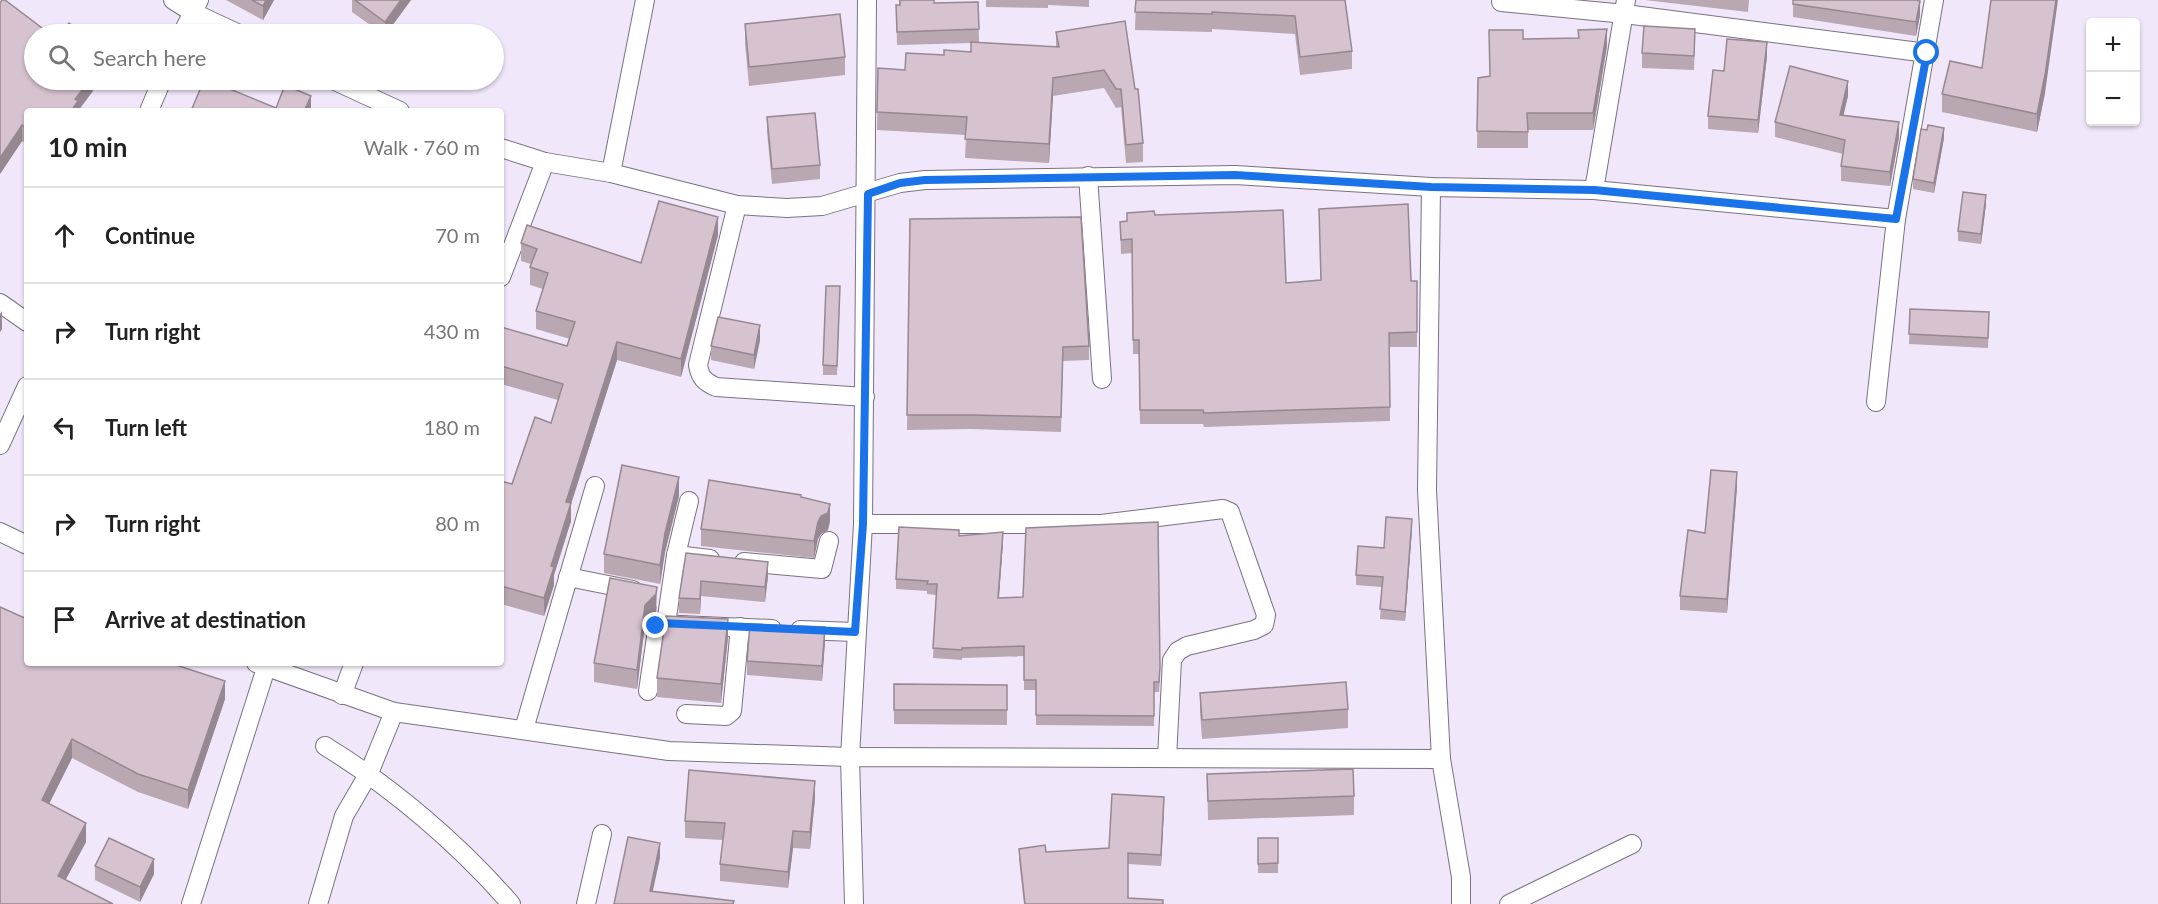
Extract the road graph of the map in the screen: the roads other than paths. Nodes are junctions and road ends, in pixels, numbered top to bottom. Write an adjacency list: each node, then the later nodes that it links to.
1 (173, 0): 6 (street)
2 (645, 0): 17 (street)
3 (867, 0): 21 (street)
4 (1934, 0): 10 (street)
5 (1501, 2): 7 (street)
6 (195, 6): 8 (street); 9 (street)
7 (1625, 7): 10 (street); 20 (street)
8 (187, 24)
9 (223, 24)
10 (1927, 53): 23 (street)
11 (157, 90): 13 (street)
12 (355, 90): 14 (street)
13 (149, 108)
14 (394, 108)
15 (504, 149): 16 (street)
16 (545, 162): 17 (street); 24 (street)
17 (611, 173): 22 (street)
18 (1088, 176): 19 (street); 21 (street); 27 (street)
19 (1431, 187): 20 (street); 55 (street)
20 (1594, 190): 23 (street)
21 (868, 194): 22 (street); 29 (street)
22 (737, 205): 29 (street)
23 (1896, 219): 30 (street)
24 (504, 269)
25 (0, 303): 26 (street)
26 (24, 320)
27 (1102, 379)
28 (24, 393): 31 (street)
29 (865, 397): 34 (street)
30 (1876, 402)
31 (0, 445)
32 (595, 486): 39 (street)
33 (689, 501): 38 (street)
34 (863, 524): 43 (street); 54 (street)
35 (2, 538): 37 (street)
36 (829, 541): 38 (street)
37 (24, 545)
38 (676, 555): 40 (street)
39 (568, 577): 40 (street); 51 (street)
40 (670, 597): 41 (street)
41 (666, 624): 42 (street); 47 (street)
42 (740, 627): 43 (street); 50 (street)
43 (855, 632): 53 (street)
44 (261, 666): 59 (street)
45 (264, 666): 48 (street)
46 (353, 666): 48 (street)
47 (648, 691)
48 (342, 695): 49 (street)
49 (394, 712): 51 (street); 56 (street)
50 (686, 714)
51 (524, 729): 53 (street)
52 (324, 746): 56 (street)
53 (850, 757): 54 (street); 63 (street)
54 (1167, 758): 55 (street)
55 (1441, 759): 64 (street)
56 (369, 773): 60 (street); 61 (street)
57 (602, 834): 62 (street)
58 (1632, 844): 65 (street)
59 (191, 904)
60 (318, 904)
61 (511, 904)
62 (586, 904)
63 (854, 904)
64 (1461, 904)
65 (1509, 904)

